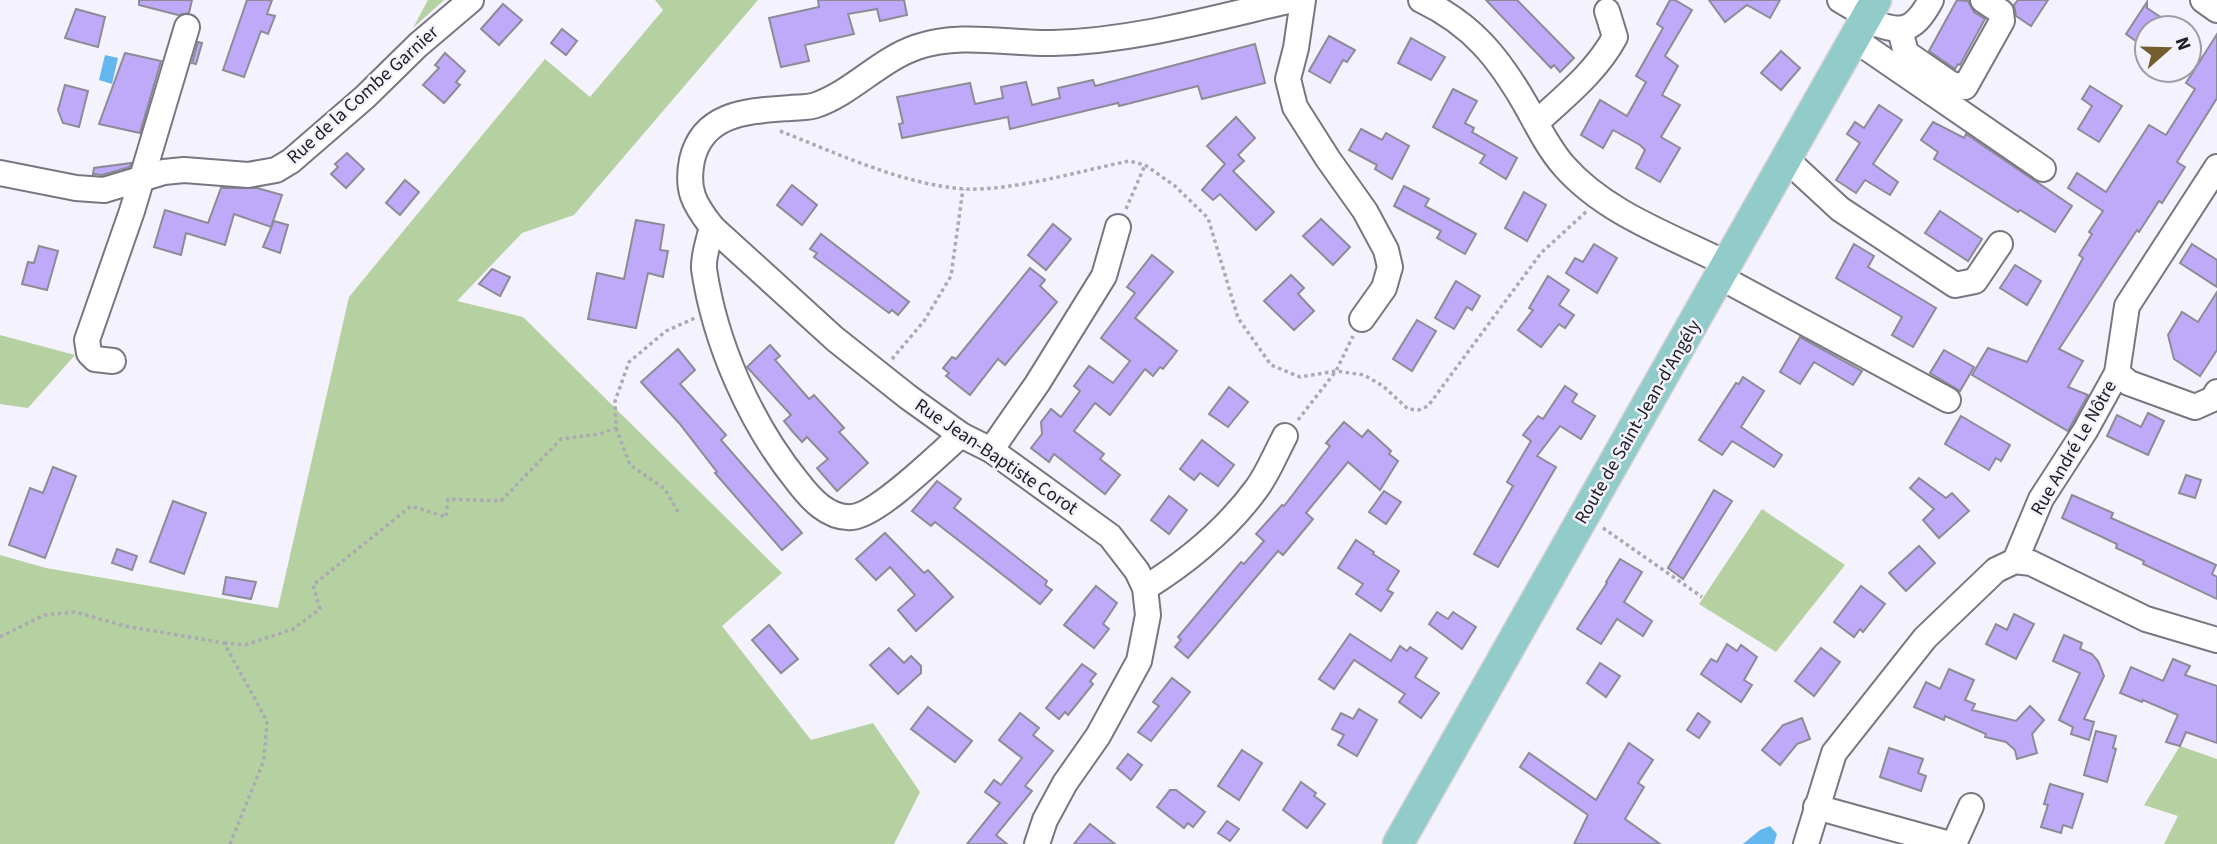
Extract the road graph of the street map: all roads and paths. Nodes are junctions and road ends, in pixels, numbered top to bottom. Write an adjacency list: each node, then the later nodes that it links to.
1 (471, 0): 21 (street, Rue de la Combe Garnier)
2 (1292, 0): 14 (street)
3 (1303, 0): 29 (street)
4 (1421, 0): 15 (street)
5 (1840, 0): 11 (street)
6 (1931, 0): 13 (street)
7 (1983, 0): 13 (street)
8 (2203, 0): 9 (street)
9 (2217, 10)
10 (1607, 11): 15 (street)
11 (1868, 13): 13 (street); 16 (main road, Route de Saint-Jean-d'Angély); 19 (street)
12 (187, 27): 21 (street)
13 (1900, 30)
14 (765, 110): 22 (path); 24 (street, Rue Jean-Baptiste Corot)
15 (1536, 123): 23 (street)
16 (1786, 159): 26 (street); 27 (main road, Route de Saint-Jean-d'Angély)
17 (1145, 165): 22 (path); 25 (path); 31 (path)
18 (2217, 167): 32 (street, Rue André Le Nôtre)
19 (2043, 169)
20 (0, 173): 21 (street, Rue de la Combe Garnier)
21 (141, 179): 30 (street)
22 (964, 189): 33 (path)
23 (1601, 198): 27 (street); 31 (path)
24 (712, 227): 28 (street); 33 (street, Rue Jean-Baptiste Corot)
25 (1118, 227): 39 (street)
26 (2000, 244)
27 (1723, 270): 35 (street); 41 (main road, Route de Saint-Jean-d'Angély)
28 (713, 310): 36 (path); 37 (street)
29 (1362, 318): 31 (path)
30 (113, 361)
31 (1336, 371): 38 (path)
32 (2117, 373): 34 (street, Rue André Le Nôtre); 42 (street, Rue André Le Nôtre)
33 (879, 374): 37 (street, Rue Jean-Baptiste Corot)
34 (2217, 392)
35 (1948, 400)
36 (616, 428): 40 (path); 47 (path)
37 (961, 435): 39 (street, Rue Jean-Baptiste Corot)
38 (1285, 436): 43 (street)
39 (990, 450): 43 (street, Rue Jean-Baptiste Corot)
40 (679, 513)
41 (1585, 516): 44 (path); 52 (main road, Route de Saint-Jean-d'Angély)
42 (2015, 561): 46 (street); 49 (street)
43 (1145, 588): 51 (street, Rue Jean-Baptiste Corot)
44 (1702, 597)
45 (0, 637): 47 (path)
46 (2217, 640)
47 (224, 643): 50 (path)
48 (1971, 806): 54 (street)
49 (1816, 807): 53 (street); 54 (street)
50 (230, 844)
51 (1037, 844)
52 (1398, 844)
53 (1807, 844)
54 (1952, 844)

